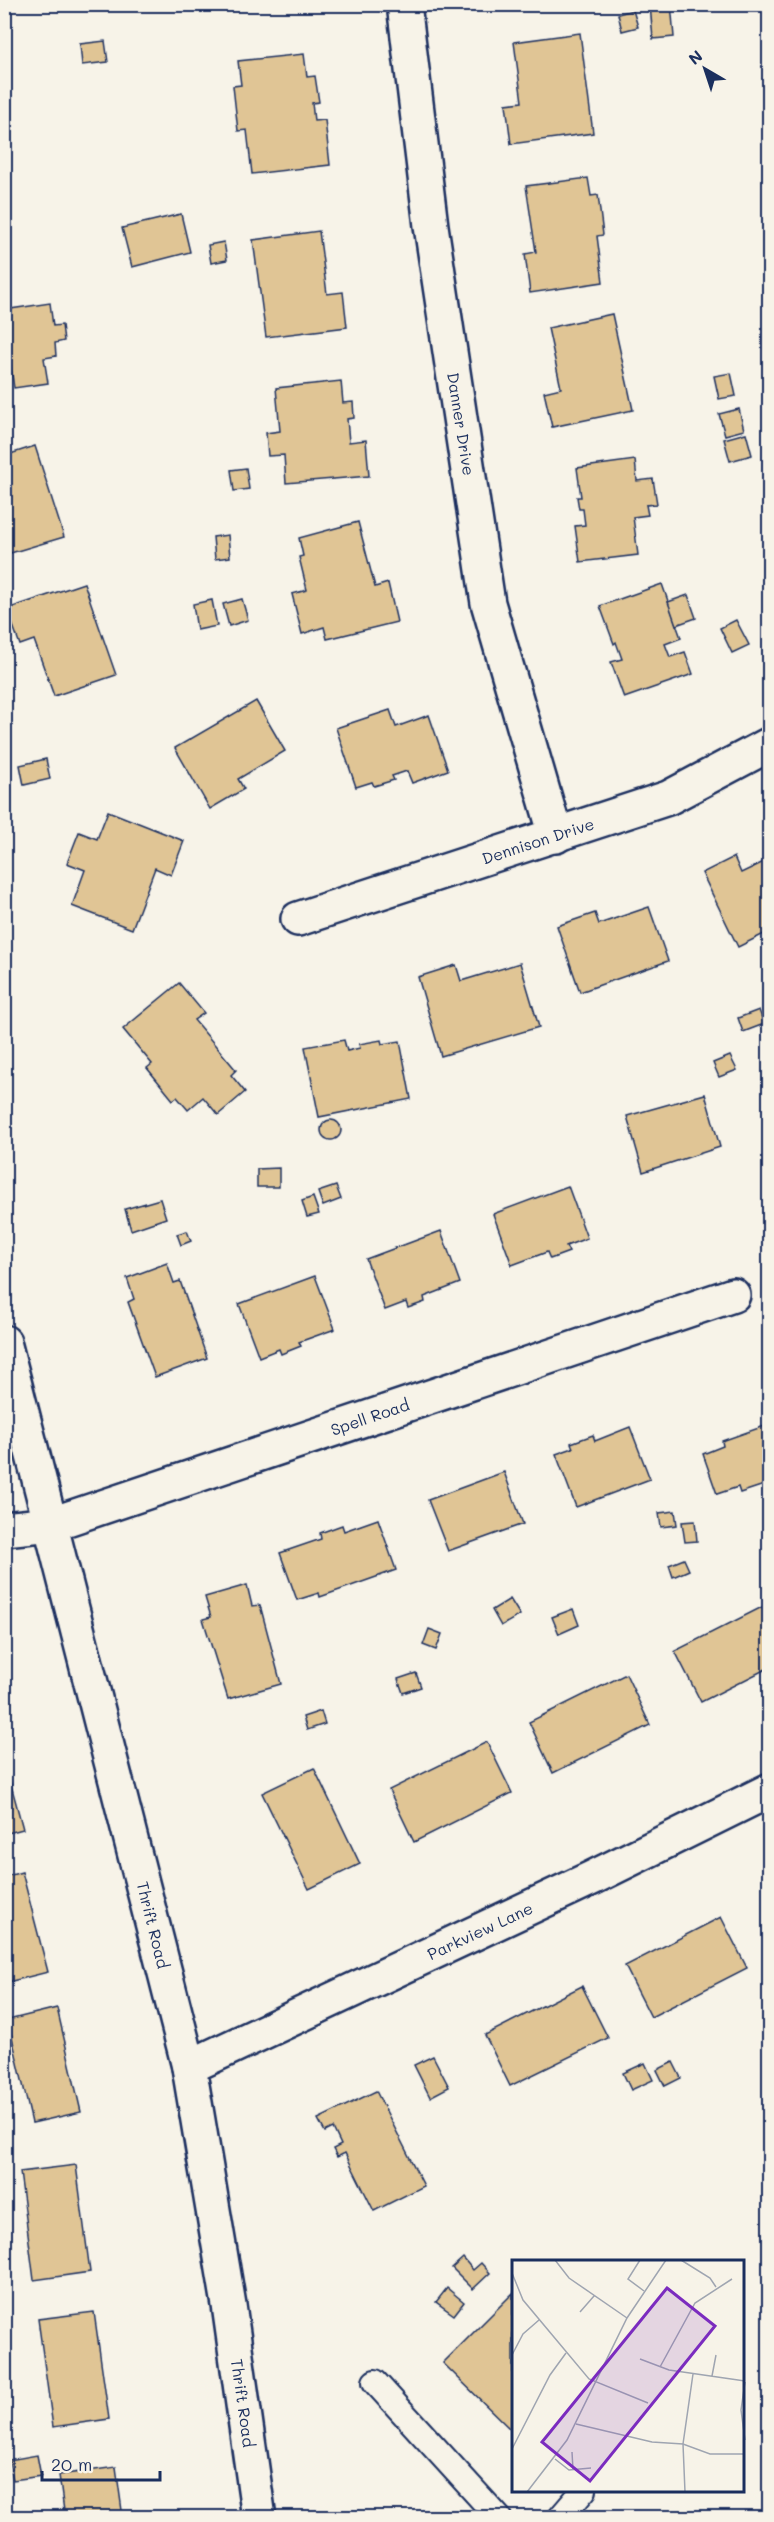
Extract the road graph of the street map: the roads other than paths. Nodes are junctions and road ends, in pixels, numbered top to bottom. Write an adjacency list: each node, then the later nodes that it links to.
1 (404, 4): 3 (street, Danner Drive)
2 (770, 744): 3 (street, Dennison Drive)
3 (556, 836): 4 (street, Dennison Drive)
4 (298, 919)
5 (733, 1294): 7 (street, Spell Road)
6 (4, 1342): 7 (street, Thrift Road)
7 (52, 1524): 8 (street, Spell Road); 10 (street, Thrift Road)
8 (4, 1529)
9 (770, 1790): 10 (street, Parkview Lane)
10 (189, 2067): 13 (street, Thrift Road)
11 (375, 2382): 14 (lane)
12 (582, 2492): 15 (lane)
13 (259, 2517)
14 (500, 2517)
15 (560, 2517)

